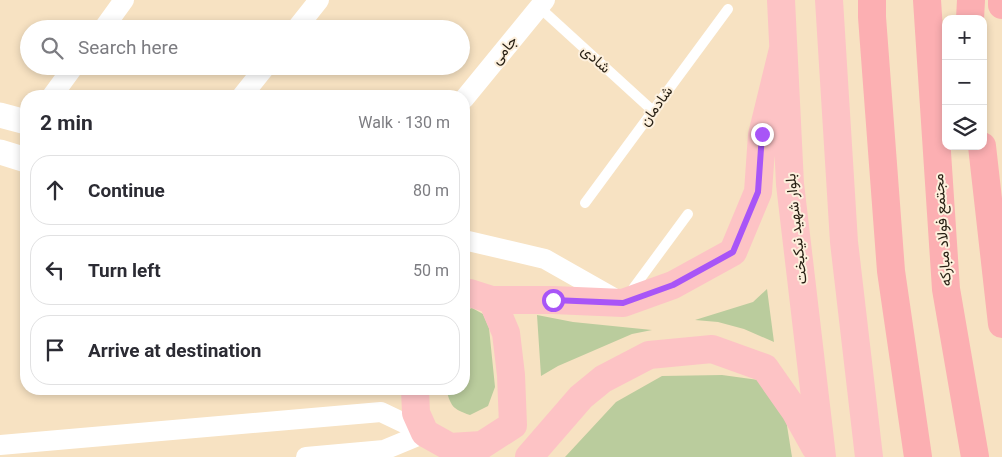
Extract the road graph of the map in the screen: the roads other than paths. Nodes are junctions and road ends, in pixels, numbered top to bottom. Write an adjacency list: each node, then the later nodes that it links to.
1 (124, 0): 13 (street)
2 (319, 0): 14 (street)
3 (780, 0): 15 (main road, بلوار شهید نیکبخت)
4 (829, 0): 41 (main road)
5 (872, 0): 42 (highway)
6 (927, 0): 43 (highway, مجتمع فولاد مبارکه)
7 (971, 0): 12 (highway)
8 (1002, 0): 10 (highway)
9 (542, 3): 20 (street, جامی); 21 (lane, شادی)
10 (1002, 5)
11 (728, 9): 21 (lane, شادمان)
12 (970, 15)
13 (110, 20)
14 (303, 20)
15 (783, 49): 31 (main road); 40 (main road, بلوار شهید نیکبخت)
16 (67, 75): 18 (street)
17 (259, 75): 19 (street)
18 (56, 90)
19 (247, 90)
20 (470, 92)
21 (653, 111): 27 (lane, شادمان)
22 (0, 115): 23 (street)
23 (20, 120)
24 (982, 150): 32 (highway)
25 (0, 152): 26 (street)
26 (20, 158)
27 (585, 203)
28 (688, 214): 31 (lane)
29 (470, 241): 31 (street)
30 (472, 293): 31 (main road); 34 (main road)
31 (623, 303)
32 (1002, 324)
33 (415, 395): 36 (main road)
34 (513, 425): 36 (main road); 38 (main road)
35 (0, 445): 36 (street)
36 (425, 445): 37 (street)
37 (306, 457)
38 (511, 457)
39 (529, 457): 40 (main road)
40 (821, 457)
41 (869, 457)
42 (918, 457)
43 (975, 457)

